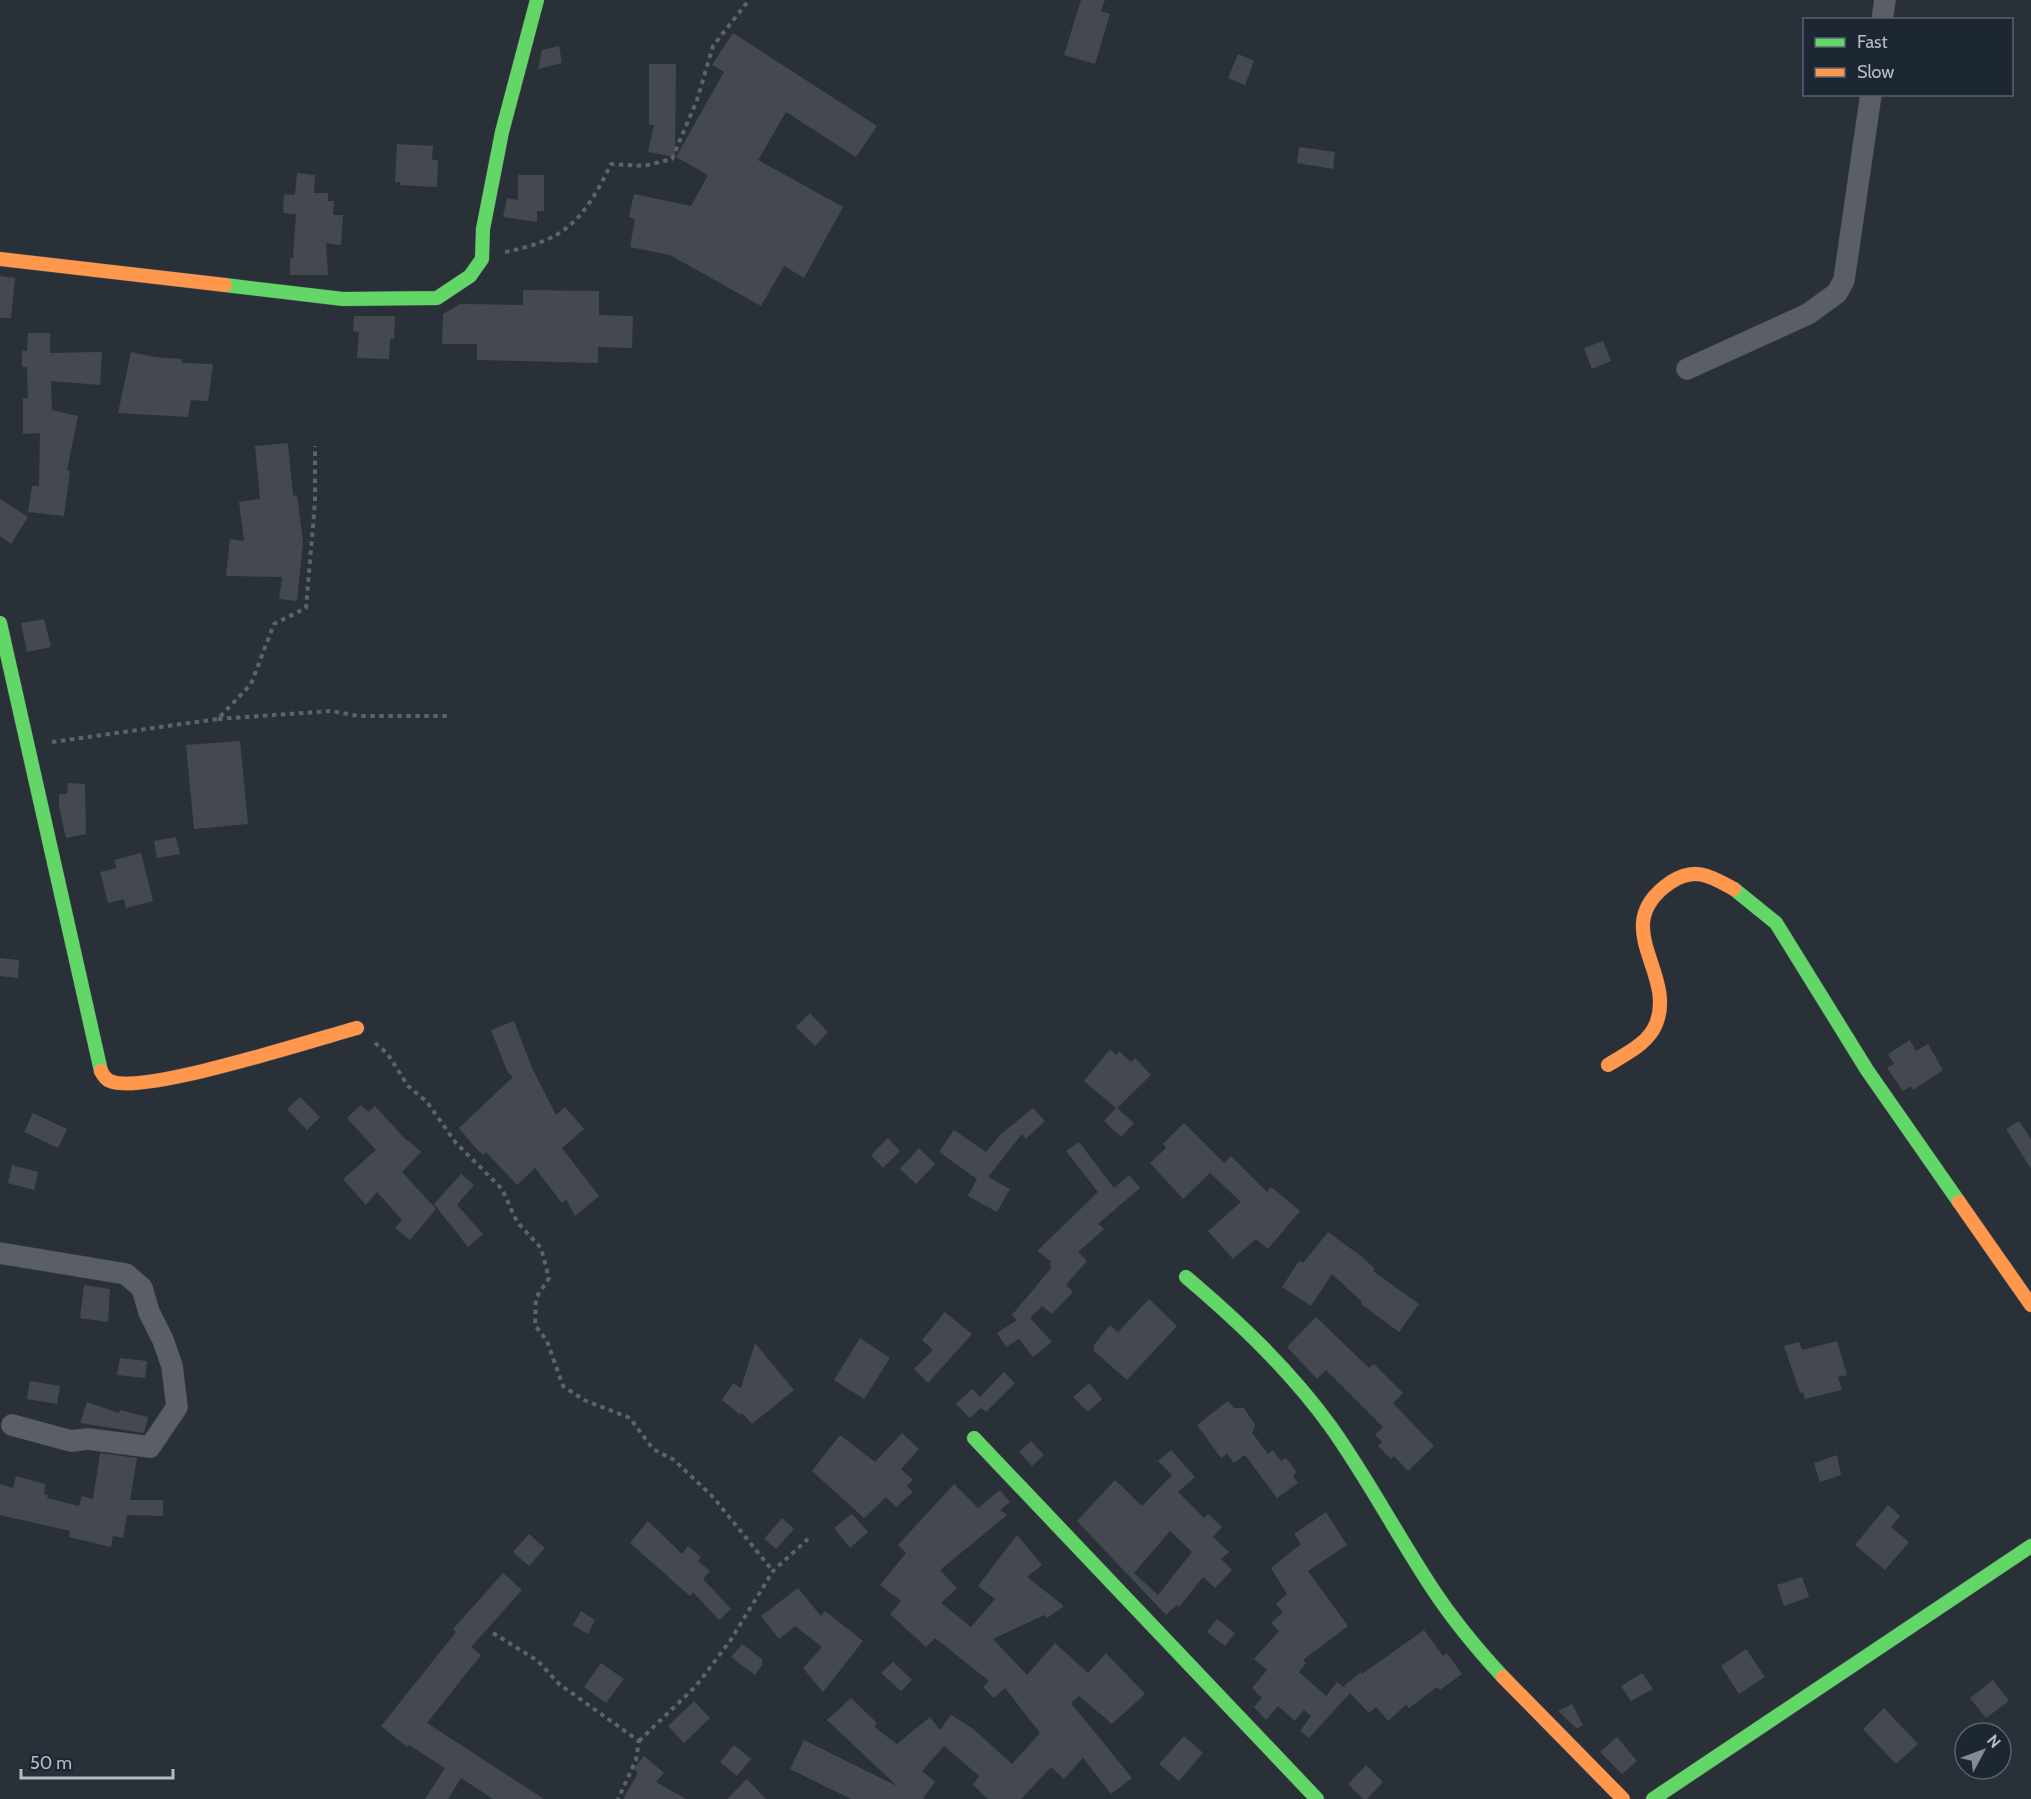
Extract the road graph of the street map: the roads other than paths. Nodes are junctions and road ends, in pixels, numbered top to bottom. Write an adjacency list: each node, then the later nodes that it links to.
1 (537, 0): 5 (street)
2 (1885, 0): 3 (street)
3 (1882, 18)
4 (1871, 96): 6 (street)
5 (0, 259)
6 (1687, 369)
7 (0, 623): 8 (street)
8 (357, 1028)
9 (1608, 1065): 12 (street)
10 (0, 1253): 13 (street)
11 (1186, 1277): 17 (street)
12 (2031, 1305)
13 (12, 1425)
14 (974, 1438): 16 (street)
15 (2031, 1546): 18 (street)
16 (1317, 1799)
17 (1623, 1799)
18 (1653, 1799)

